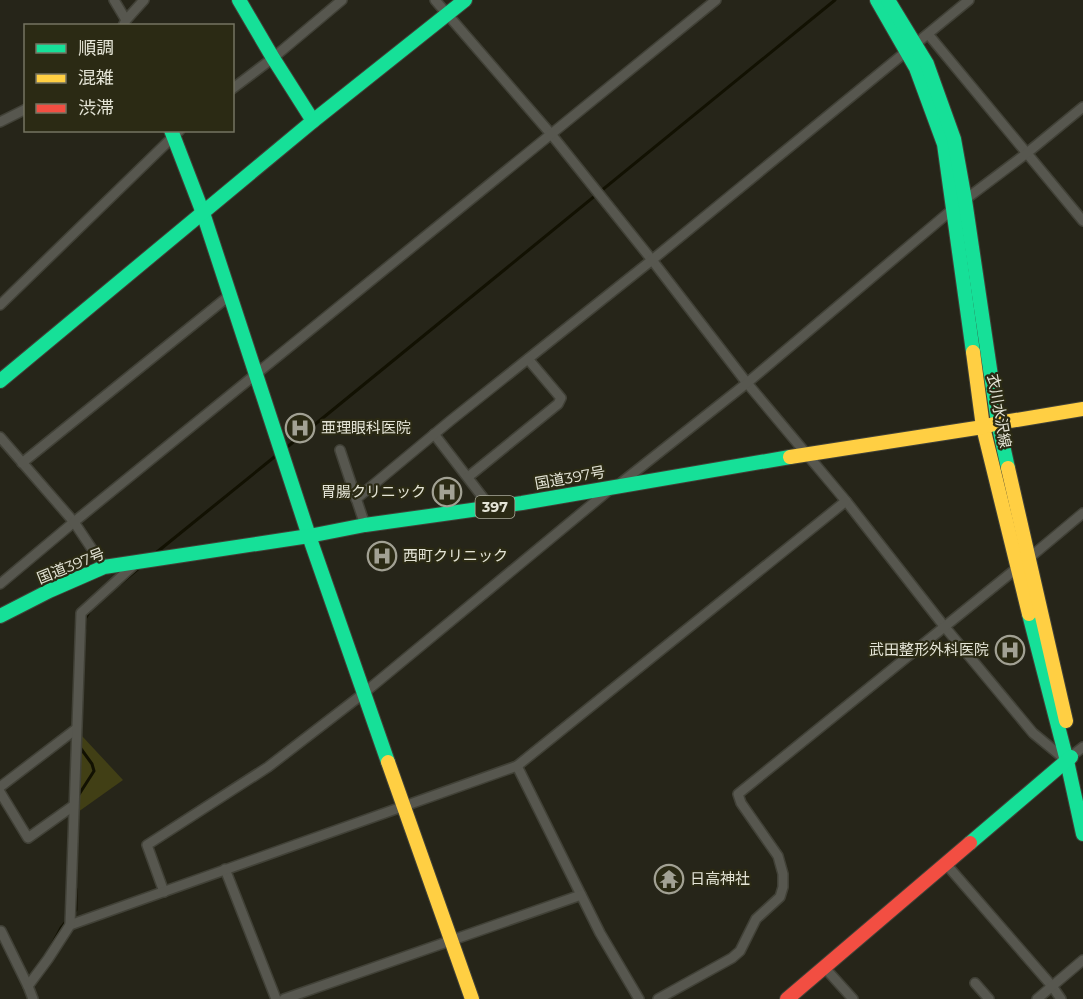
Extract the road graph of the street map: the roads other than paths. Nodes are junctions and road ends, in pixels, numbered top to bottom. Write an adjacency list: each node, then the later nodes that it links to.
1 (114, 0): 12 (street)
2 (144, 0): 12 (street)
3 (239, 0): 15 (main road)
4 (342, 0): 15 (street)
5 (435, 0): 11 (street)
6 (465, 0): 11 (main road)
7 (716, 0): 22 (street)
8 (877, 0): 14 (main road, 衣川水沢線)
9 (888, 0): 14 (main road, 衣川水沢線)
10 (969, 0): 13 (street)
11 (447, 14): 19 (main road); 22 (street)
12 (125, 23)
13 (928, 34): 14 (street); 23 (street)
14 (910, 48): 24 (main road, 衣川水沢線); 27 (street)
15 (273, 58): 16 (street); 19 (main road)
16 (234, 87)
17 (1083, 107): 23 (street)
18 (24, 110): 20 (street)
19 (313, 121): 25 (main road)
20 (0, 122)
21 (175, 132): 25 (main road); 29 (street)
22 (550, 134): 27 (street); 31 (street)
23 (1027, 153): 24 (street); 26 (street)
24 (960, 204): 33 (street); 35 (main road, 衣川水沢線); 36 (main road, 衣川水沢線)
25 (203, 213): 28 (main road); 32 (main road)
26 (1083, 221)
27 (652, 260): 30 (street); 33 (street)
28 (230, 295): 31 (main road); 41 (street)
29 (0, 305)
30 (528, 359): 37 (street); 42 (street)
31 (256, 375): 48 (street); 50 (main road)
32 (0, 381)
33 (747, 383): 40 (street); 43 (street)
34 (1083, 409): 35 (main road, 国道397号 / 397)
35 (998, 423): 36 (main road, 国道397号 / 397); 52 (main road, 衣川水沢線)
36 (983, 427): 40 (main road, 国道397号 / 397); 52 (main road, 衣川水沢線)
37 (434, 434): 42 (street); 44 (street)
38 (0, 437): 41 (street)
39 (340, 450): 44 (street)
40 (806, 454): 43 (main road, 国道397号 / 397); 45 (street)
41 (22, 463): 48 (street)
42 (468, 477): 46 (street)
43 (614, 487): 46 (main road, 国道397号 / 397); 57 (street)
44 (356, 499): 49 (street)
45 (846, 501): 56 (street); 60 (street)
46 (491, 507): 49 (main road, 国道397号 / 397)
47 (1083, 513): 52 (street)
48 (74, 522): 53 (street); 54 (street)
49 (365, 525): 50 (main road, 国道397号 / 397)
50 (309, 536): 51 (main road, 国道397号 / 397); 57 (main road)
51 (136, 563): 53 (main road, 国道397号 / 397); 58 (street)
52 (1023, 563): 56 (street); 59 (main road, 衣川水沢線)
53 (104, 567): 55 (main road, 国道397号 / 397)
54 (0, 584)
55 (0, 616)
56 (944, 626): 59 (street); 83 (street)
57 (364, 693): 64 (main road); 68 (street)
58 (76, 729): 61 (street); 63 (street)
59 (1075, 754): 62 (main road, 衣川水沢線); 65 (main road, 衣川水沢線); 66 (main road)
60 (517, 766): 64 (street); 69 (street)
61 (0, 789): 63 (street)
62 (1083, 794)
63 (73, 806): 70 (street)
64 (404, 807): 67 (street); 72 (main road)
65 (1083, 834)
66 (946, 864): 74 (main road); 77 (street)
67 (225, 869): 68 (street); 79 (street)
68 (164, 892): 70 (street)
69 (581, 895): 72 (street); 82 (street)
70 (70, 925): 76 (street)
71 (0, 930): 76 (street)
72 (450, 940): 80 (street); 81 (main road)
73 (1083, 960): 77 (street)
74 (825, 968): 84 (main road); 85 (street)
75 (975, 983): 86 (street)
76 (28, 986): 78 (street)
77 (1052, 986): 87 (street); 88 (street)
78 (33, 999)
79 (276, 999)
80 (284, 999)
81 (472, 999)
82 (639, 999)
83 (658, 999)
84 (787, 999)
85 (853, 999)
86 (989, 999)
87 (1037, 999)
88 (1061, 999)

